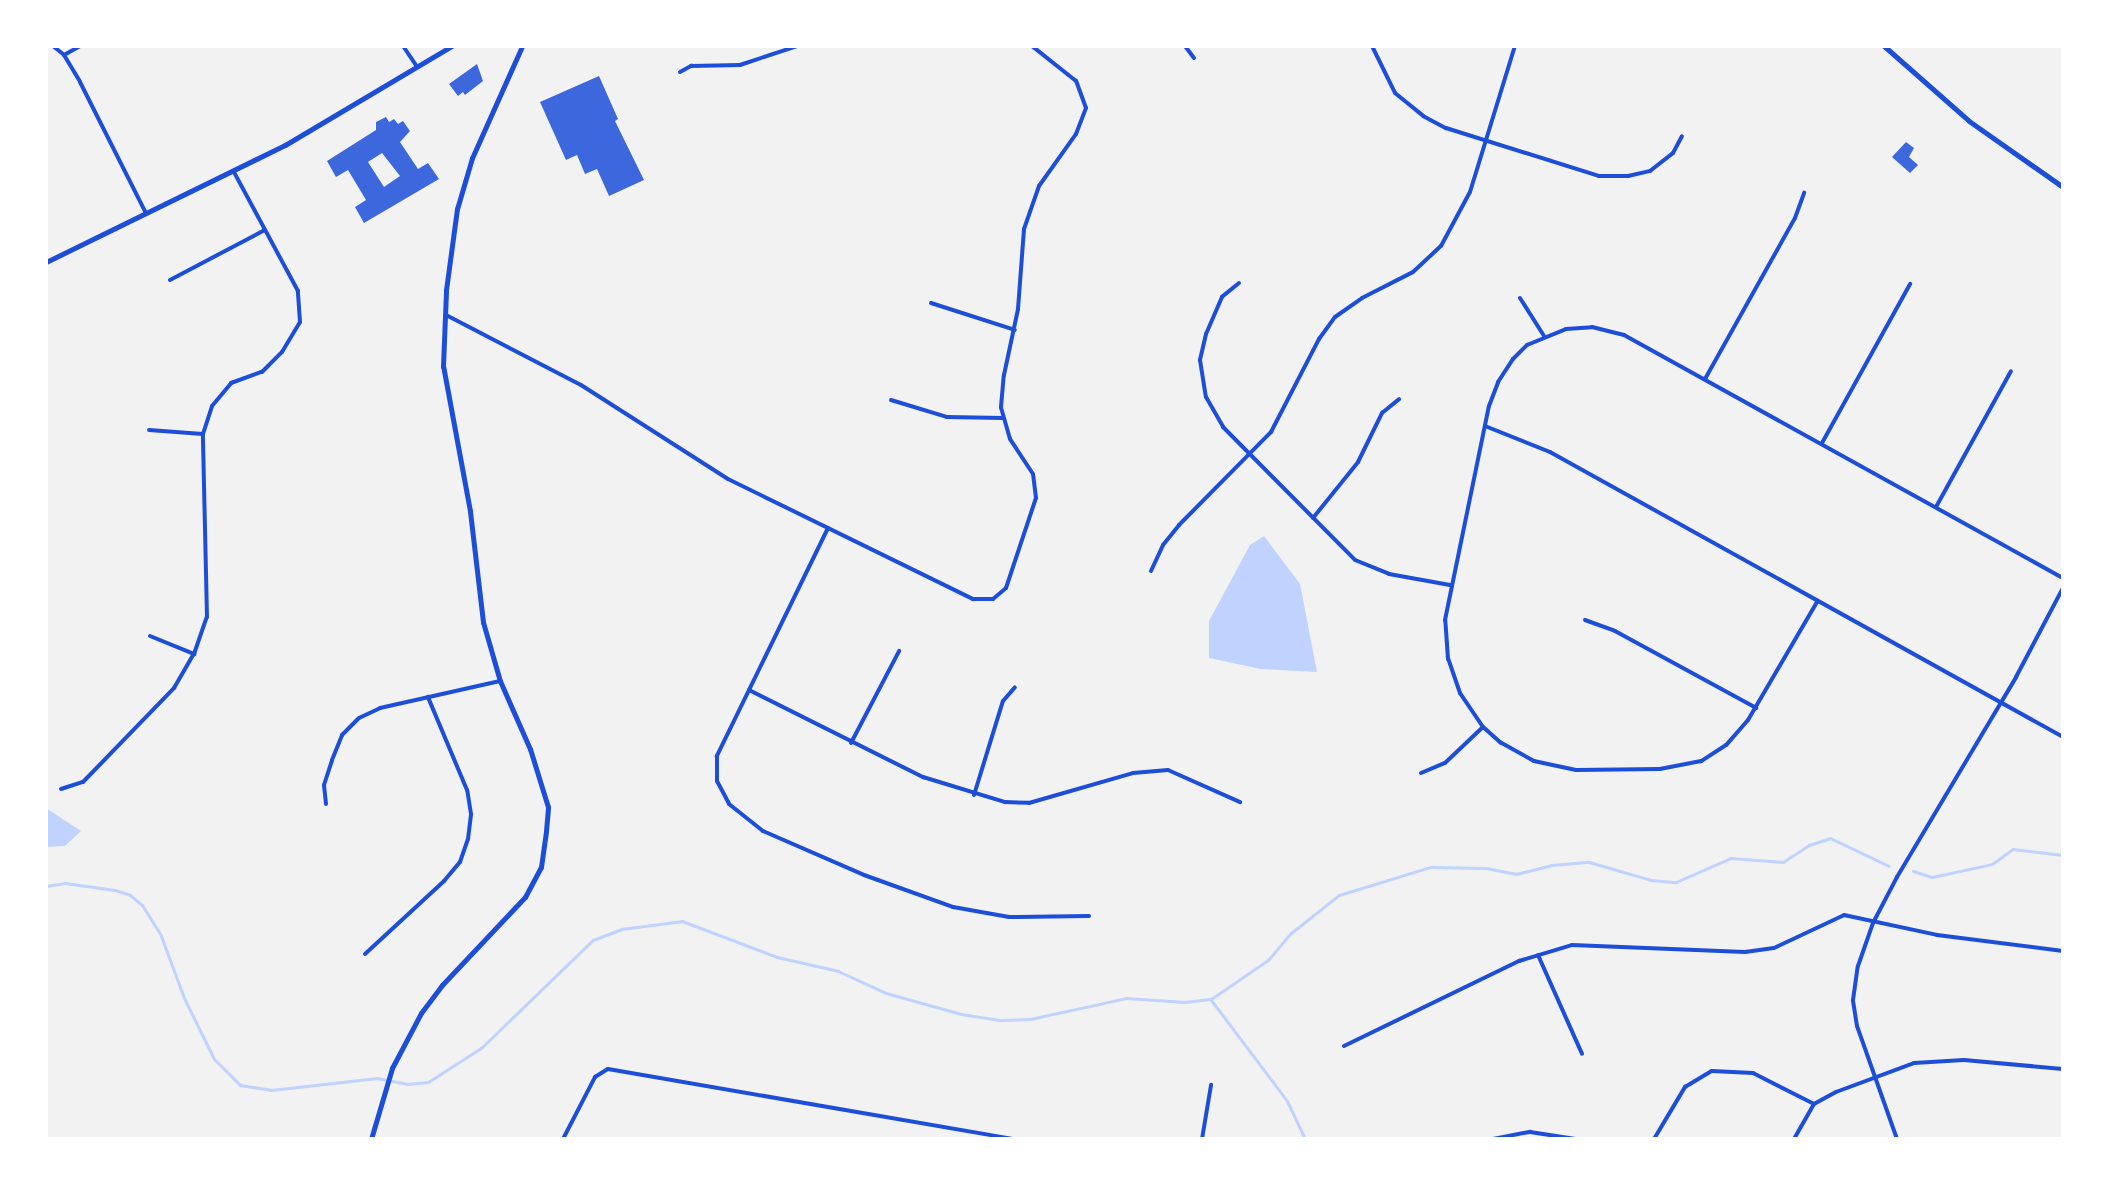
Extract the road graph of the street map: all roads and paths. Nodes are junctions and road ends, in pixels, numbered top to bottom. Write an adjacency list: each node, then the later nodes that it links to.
1 (53, 46): 12 (street)
2 (80, 46): 12 (street)
3 (403, 46): 14 (street)
4 (452, 46): 14 (street)
5 (797, 46): 15 (street)
6 (1032, 46): 30 (street)
7 (1185, 46): 13 (street)
8 (1372, 46): 17 (street)
9 (1515, 46): 17 (street)
10 (1884, 46): 19 (street)
11 (522, 47): 29 (street)
12 (64, 55): 21 (street)
13 (1194, 58)
14 (417, 68): 18 (street)
15 (680, 72)
16 (1682, 136): 17 (street)
17 (1488, 141): 41 (street)
18 (234, 172): 21 (street); 22 (street)
19 (2063, 187)
20 (1804, 193): 33 (street)
21 (147, 215): 23 (street)
22 (265, 230): 24 (street); 39 (street)
23 (46, 262)
24 (170, 280)
25 (1239, 283): 41 (street)
26 (1910, 284): 40 (street)
27 (1520, 298): 31 (street)
28 (931, 303): 30 (street)
29 (446, 315): 44 (street); 54 (street)
30 (1015, 330): 36 (street)
31 (1544, 336): 33 (street); 37 (street)
32 (2011, 371): 42 (street)
33 (1705, 379): 40 (street)
34 (1399, 399): 43 (street)
35 (891, 400): 36 (street)
36 (1003, 418): 44 (street)
37 (1485, 426): 47 (street); 49 (street)
38 (149, 430): 39 (street)
39 (203, 434): 53 (street)
40 (1822, 443): 42 (street)
41 (1250, 456): 43 (street); 45 (street)
42 (1936, 507): 46 (street)
43 (1313, 518): 47 (street)
44 (828, 528): 56 (street)
45 (1151, 571)
46 (2063, 578)
47 (1450, 585): 60 (street)
48 (2063, 588): 58 (street)
49 (1817, 602): 58 (street); 59 (street)
50 (1585, 620): 59 (street)
51 (150, 636): 53 (street)
52 (899, 651): 62 (street)
53 (194, 654): 64 (street)
54 (500, 681): 57 (street); 79 (street)
55 (1015, 687): 65 (street)
56 (749, 690): 62 (street); 68 (street)
57 (428, 697): 67 (street); 71 (street)
58 (2000, 702): 61 (street); 69 (street)
59 (1756, 708): 60 (street)
60 (1483, 727): 63 (street)
61 (2063, 737)
62 (851, 743): 65 (street)
63 (1421, 773)
64 (61, 789)
65 (974, 795): 66 (street)
66 (1240, 802)
67 (326, 804)
68 (1089, 916)
69 (1873, 923): 70 (street); 72 (street); 76 (street)
70 (2063, 951)
71 (365, 954)
72 (1538, 955): 73 (street); 74 (street)
73 (1344, 1046)
74 (1582, 1054)
75 (2063, 1069): 76 (street)
76 (1874, 1079): 78 (street); 87 (street)
77 (1211, 1085): 82 (street)
78 (1814, 1104): 85 (street); 86 (street)
79 (371, 1139)
80 (563, 1139): 81 (street)
81 (1014, 1139)
82 (1202, 1139)
83 (1493, 1139): 84 (street)
84 (1575, 1139)
85 (1654, 1139)
86 (1794, 1139)
87 (1897, 1139)

